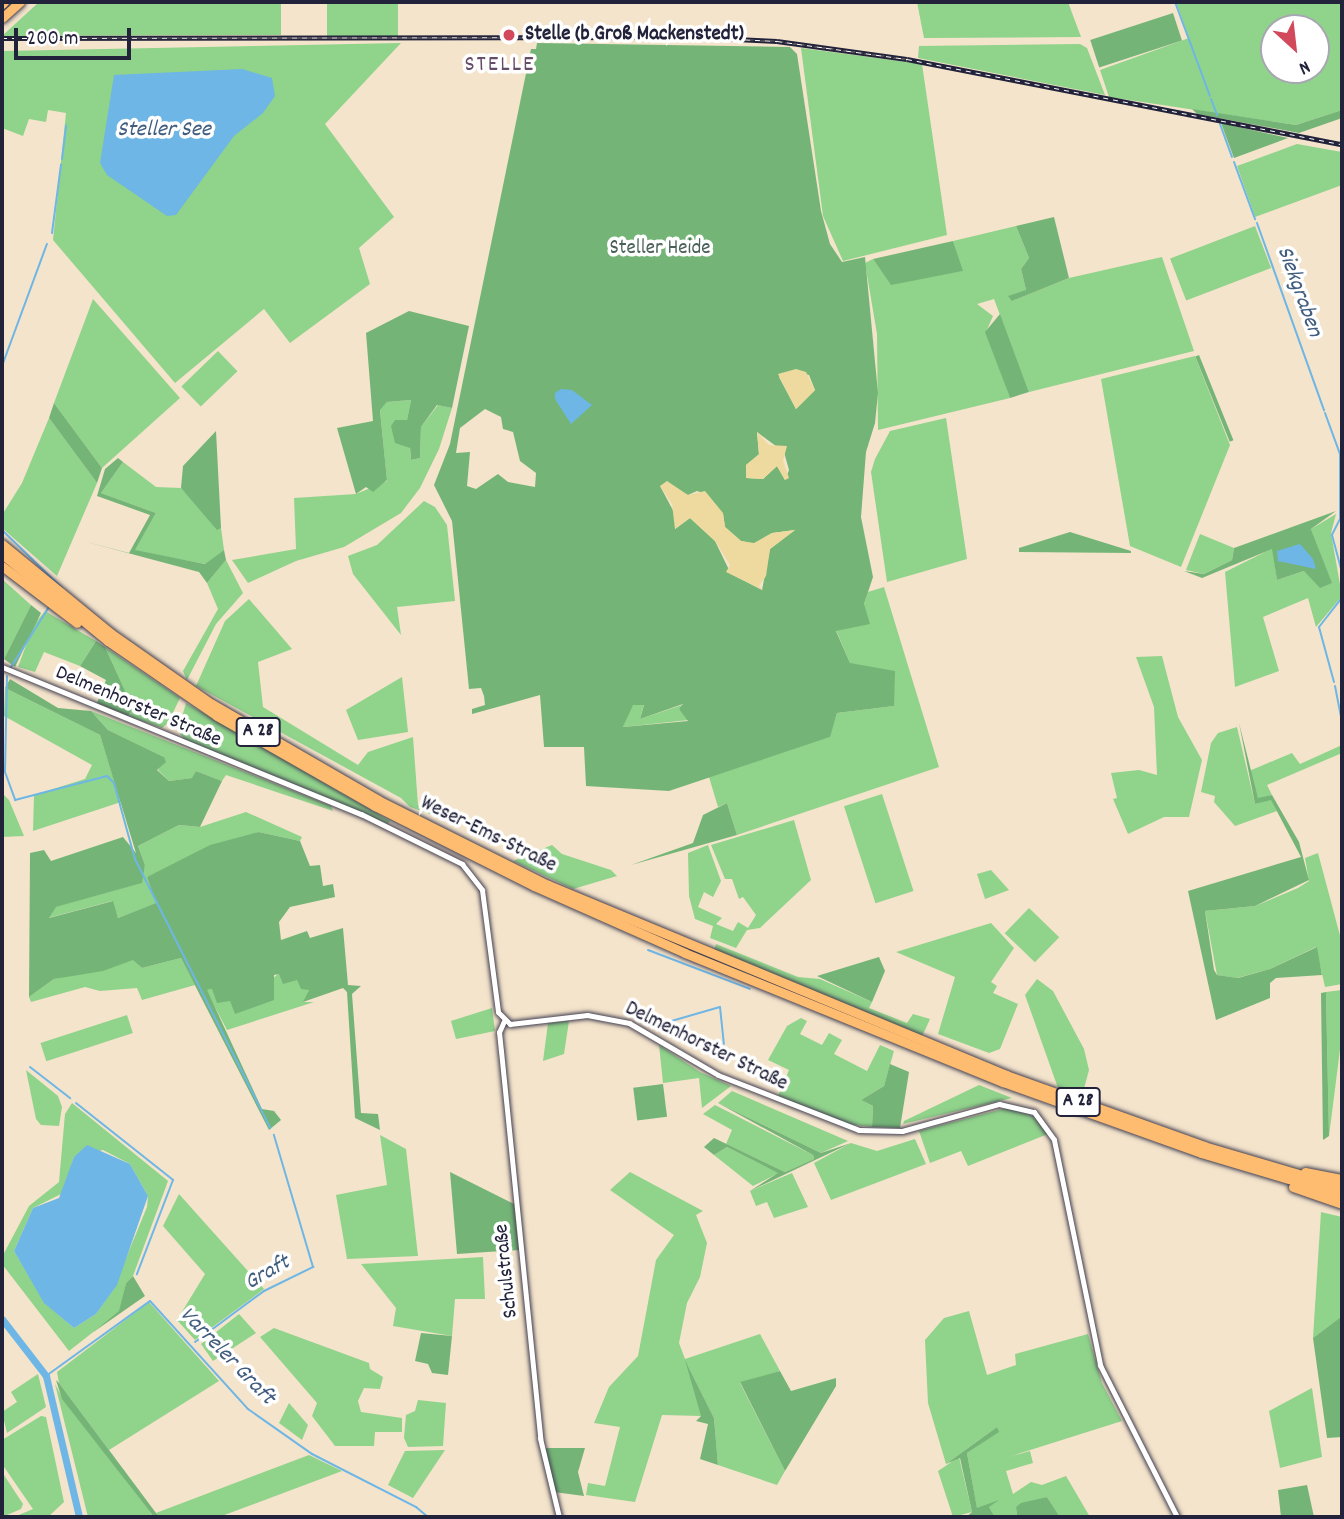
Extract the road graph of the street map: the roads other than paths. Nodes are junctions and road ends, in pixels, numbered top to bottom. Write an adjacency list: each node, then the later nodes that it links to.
1 (20, 2): 2 (highway)
2 (2, 18)
3 (2, 544): 6 (highway, Weser-Ems-Straße / A 28)
4 (2, 554): 6 (highway, Weser-Ems-Straße / A 28)
5 (2, 566): 6 (highway)
6 (54, 598): 8 (highway, Weser-Ems-Straße / A 28); 13 (highway, Weser-Ems-Straße / A 28)
7 (2, 667): 12 (street, Delmenhorster Straße)
8 (564, 892): 9 (highway); 11 (highway, Weser-Ems-Straße / A 28)
9 (579, 892)
10 (685, 935): 11 (highway)
11 (697, 950): 13 (highway, Weser-Ems-Straße / A 28)
12 (504, 1021): 19 (street, Schulstraße); 20 (street, Delmenhorster Straße)
13 (1005, 1079): 14 (highway, A 28)
14 (1272, 1172): 15 (highway); 16 (highway, A 28); 17 (highway, A 28); 18 (highway)
15 (1342, 1179)
16 (1342, 1187)
17 (1342, 1195)
18 (1342, 1204)
19 (559, 1517)
20 (1177, 1517)

